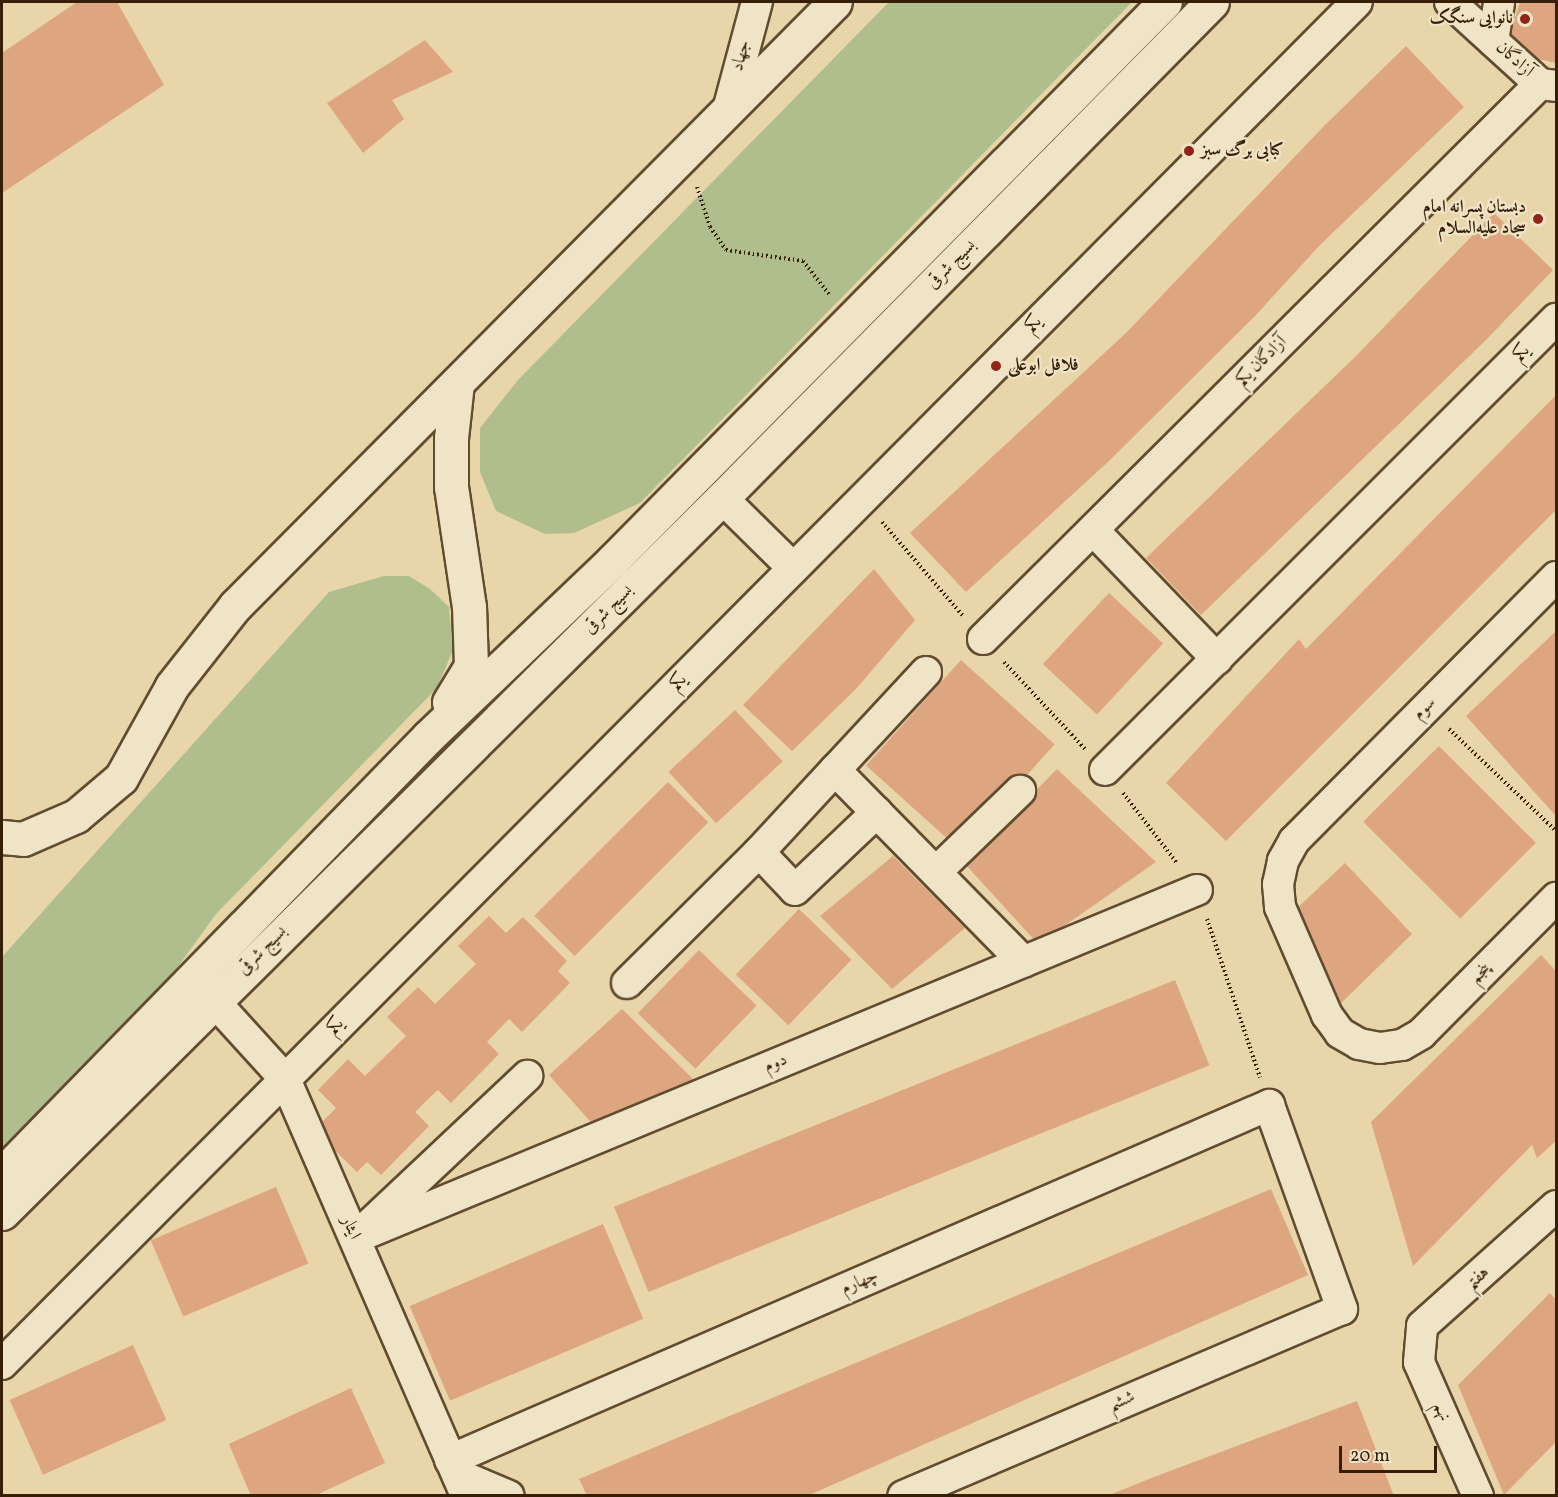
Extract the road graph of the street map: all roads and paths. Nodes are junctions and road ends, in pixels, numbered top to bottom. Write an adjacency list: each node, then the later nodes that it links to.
1 (757, 2): 10 (street, جهاد)
2 (835, 2): 10 (main road)
3 (1165, 2): 12 (main road, بسیج شرقی)
4 (1212, 2): 15 (main road, بسیج شرقی)
5 (1357, 2): 16 (street, یکم)
6 (1450, 2): 8 (street, آزادگان)
7 (1499, 2): 8 (street)
8 (1493, 41): 9 (street, آزادگان)
9 (1548, 85): 17 (street, آزادگان یکم)
10 (728, 110): 11 (main road)
11 (687, 154): 12 (path); 14 (main road)
12 (849, 318): 18 (main road, بسیج شرقی)
13 (1557, 319): 23 (street, یکم)
14 (457, 383): 26 (main road); 32 (main road)
15 (722, 498): 19 (street); 21 (main road, بسیج شرقی)
16 (862, 499): 19 (street, یکم); 22 (path)
17 (1093, 530): 22 (street, آزادگان یکم); 23 (street)
18 (612, 561): 21 (main road); 26 (main road, بسیج شرقی)
19 (794, 568): 42 (street, یکم)
20 (1557, 577): 25 (street, سوم)
21 (635, 584): 39 (main road, بسیج شرقی)
22 (983, 639): 28 (path)
23 (1217, 659): 28 (street, یکم)
24 (926, 672): 27 (street)
25 (1427, 708): 31 (path); 40 (street, سوم)
26 (428, 737): 39 (main road, بسیج شرقی)
27 (835, 770): 30 (street); 33 (street)
28 (1105, 770): 35 (path)
29 (1020, 791): 34 (street)
30 (877, 812): 33 (street); 34 (street)
31 (1557, 831)
32 (2, 837)
33 (759, 852): 38 (street)
34 (936, 872): 37 (street)
35 (1197, 890): 37 (street, دوم); 43 (path)
36 (1557, 898): 40 (street, پنجم)
37 (1024, 962): 47 (street, دوم)
38 (627, 983)
39 (205, 989): 42 (street, ایثار); 44 (main road, بسیج شرقی); 46 (main road, بسیج شرقی)
40 (1402, 1045)
41 (527, 1076): 47 (street)
42 (285, 1079): 47 (street, ایثار); 49 (street, یکم)
43 (1269, 1106): 50 (street, چهارم); 52 (street, ششم)
44 (2, 1174)
45 (1557, 1206): 48 (street, هفتم)
46 (2, 1213)
47 (355, 1238): 50 (street, ایثار)
48 (1419, 1362): 53 (street, نهم)
49 (2, 1364)
50 (458, 1476): 51 (street)
51 (509, 1496)
52 (903, 1496)
53 (1478, 1496)

